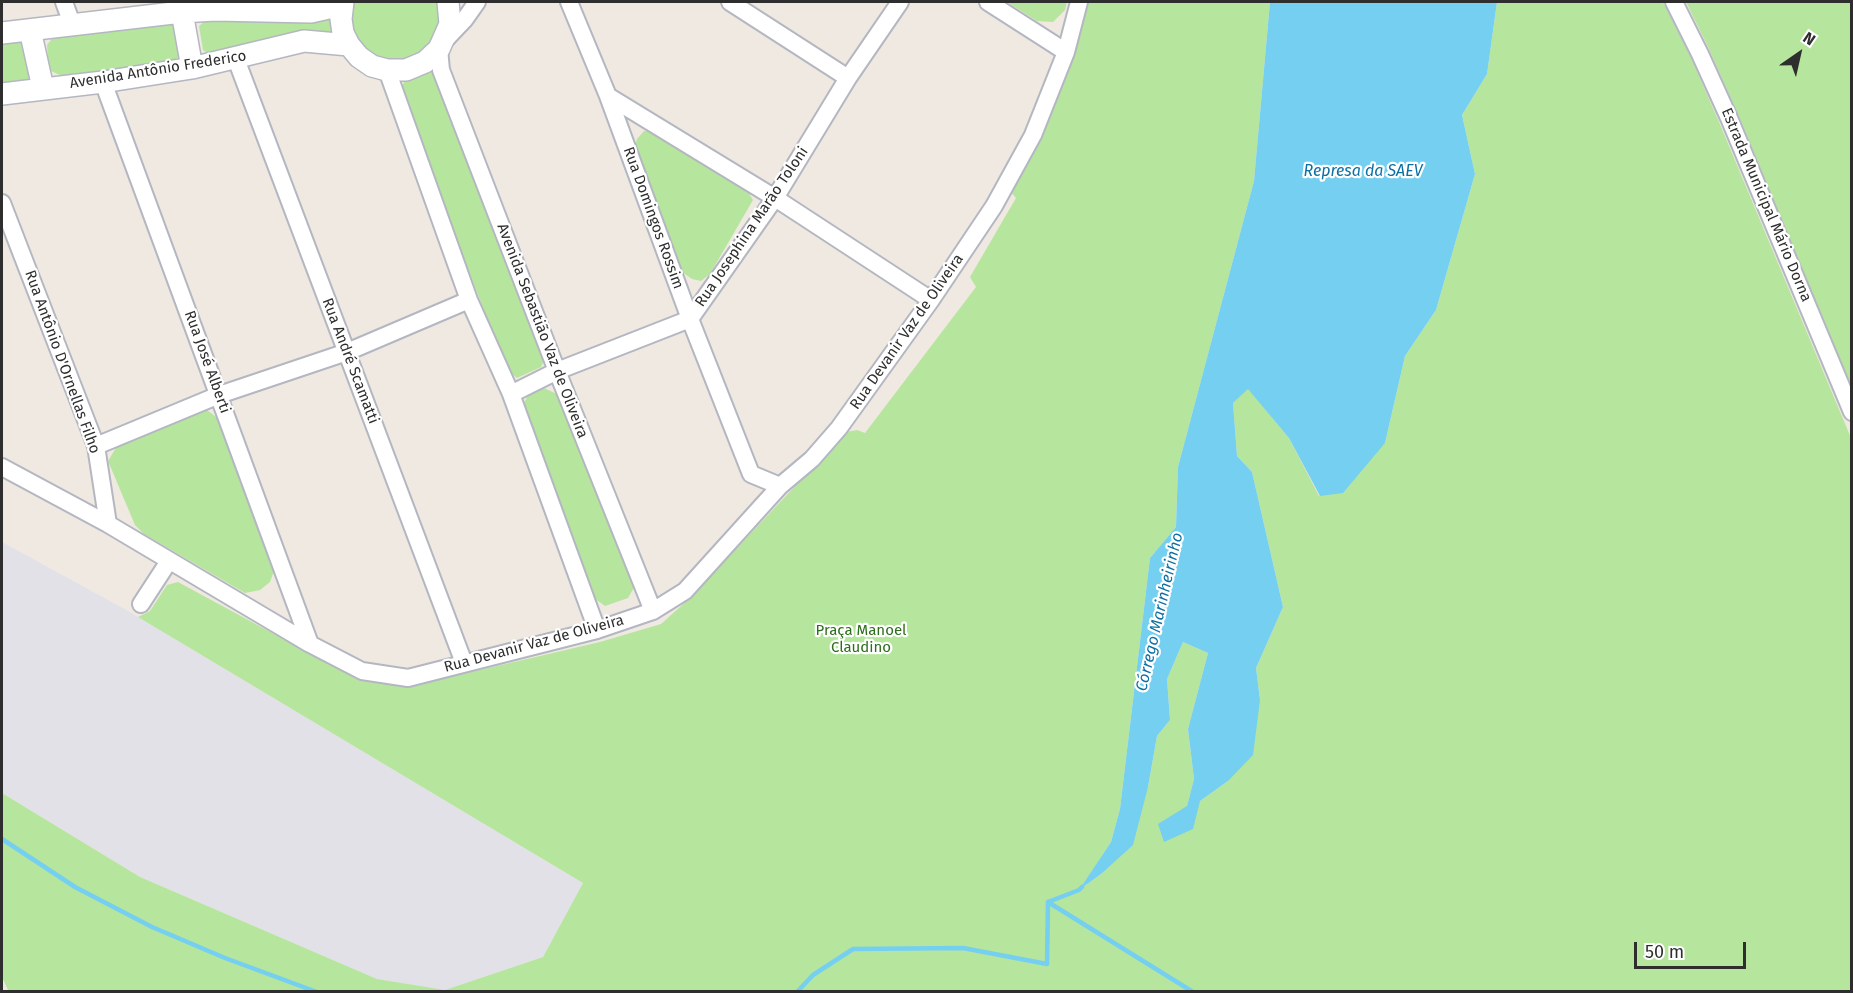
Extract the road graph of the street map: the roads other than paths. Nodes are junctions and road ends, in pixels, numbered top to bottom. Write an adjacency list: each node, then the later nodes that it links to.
1 (64, 2): 13 (street)
2 (448, 2): 17 (street)
3 (477, 2): 17 (street)
4 (569, 2): 26 (street, Rua Domingos Rossim)
5 (730, 2): 22 (street)
6 (900, 2): 22 (street, Rua Josephina Marão Toloni)
7 (988, 2): 18 (street)
8 (1079, 2): 18 (street, Rua Devanir Vaz de Oliveira)
9 (1674, 2): 36 (street, Estrada Municipal Mário Dorna)
10 (342, 3): 11 (street); 16 (street)
11 (214, 6): 12 (street)
12 (182, 12): 13 (street); 20 (street)
13 (72, 24): 14 (street)
14 (30, 30): 15 (street); 24 (street)
15 (2, 33)
16 (349, 45): 19 (street, Avenida Antônio Frederico); 21 (street)
17 (441, 46): 21 (street); 33 (street, Avenida Sebastião Vaz de Oliveira)
18 (1066, 52): 30 (street, Rua Devanir Vaz de Oliveira)
19 (236, 59): 20 (street, Avenida Antônio Frederico); 32 (street, Rua André Scamatti)
20 (192, 68): 23 (street, Avenida Antônio Frederico)
21 (387, 70): 29 (street)
22 (848, 78): 27 (street, Rua Josephina Marão Toloni)
23 (103, 82): 24 (street, Avenida Antônio Frederico); 34 (street, Rua José Alberti)
24 (44, 88): 25 (street, Avenida Antônio Frederico)
25 (2, 94)
26 (608, 96): 27 (street); 31 (street, Rua Domingos Rossim)
27 (775, 198): 30 (street); 31 (street, Rua Josephina Marão Toloni)
28 (2, 203): 37 (street, Rua Antônio D'Ornellas Filho)
29 (469, 300): 32 (street); 35 (street)
30 (931, 300): 39 (street, Rua Devanir Vaz de Oliveira)
31 (690, 319): 33 (street, Rua Josephina Marão Toloni); 39 (street, Rua Domingos Rossim)
32 (346, 352): 34 (street); 46 (street, Rua André Scamatti)
33 (557, 371): 35 (street, Rua Josephina Marão Toloni); 43 (street, Avenida Sebastião Vaz de Oliveira)
34 (219, 394): 37 (street); 45 (street, Rua José Alberti)
35 (511, 394): 44 (street)
36 (1851, 412)
37 (96, 446): 40 (street, Rua Antônio D'Ornellas Filho)
38 (2, 468): 40 (street, Rua Devanir Vaz de Oliveira)
39 (780, 486): 43 (street, Rua Devanir Vaz de Oliveira)
40 (108, 524): 41 (street, Rua Devanir Vaz de Oliveira)
41 (169, 561): 42 (street); 45 (street, Rua Devanir Vaz de Oliveira)
42 (141, 604)
43 (653, 610): 44 (street, Rua Devanir Vaz de Oliveira)
44 (597, 630): 46 (street, Rua Devanir Vaz de Oliveira)
45 (310, 644): 46 (street, Rua Devanir Vaz de Oliveira)
46 (464, 663)

